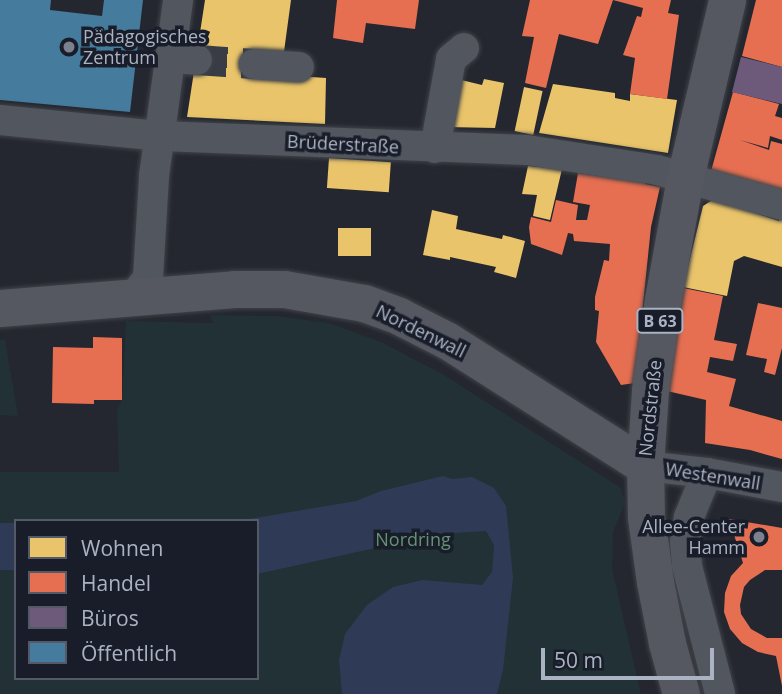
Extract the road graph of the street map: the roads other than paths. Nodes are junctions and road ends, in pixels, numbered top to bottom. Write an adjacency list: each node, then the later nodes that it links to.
1 (178, 0): 7 (street)
2 (727, 0): 9 (main road, Nordstraße / B 63)
3 (464, 48): 8 (street)
4 (254, 64): 5 (street)
5 (299, 68)
6 (0, 120): 7 (street, Brüderstraße)
7 (161, 135): 8 (street, Brüderstraße); 11 (street)
8 (435, 148): 9 (street, Brüderstraße)
9 (685, 178): 10 (street, Brüderstraße); 13 (main road, Nordstraße / B 63)
10 (782, 205)
11 (132, 299): 12 (main road, Nordenwall); 13 (main road, Nordenwall)
12 (0, 308)
13 (645, 466): 14 (street, Westenwall); 16 (main road, Nordstraße / B 63)
14 (708, 473): 15 (street, Westenwall); 17 (street)
15 (782, 487)
16 (681, 694)
17 (720, 694)

